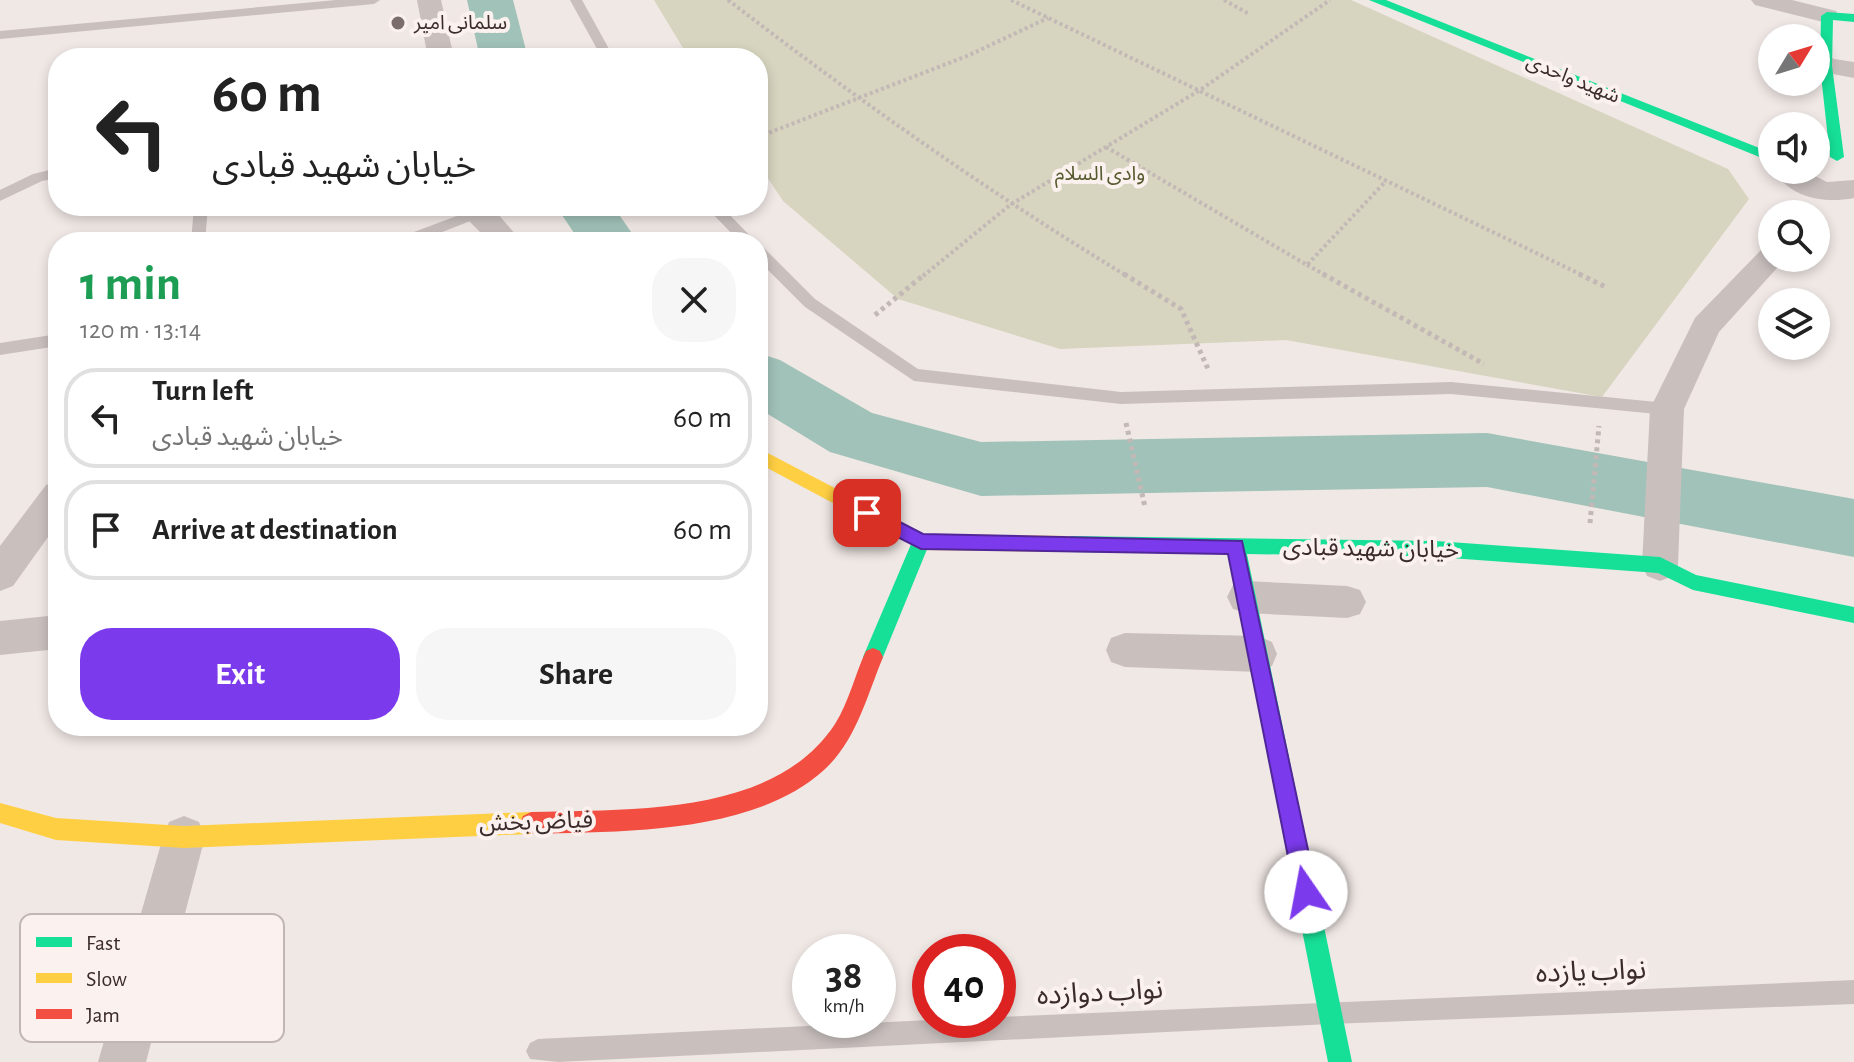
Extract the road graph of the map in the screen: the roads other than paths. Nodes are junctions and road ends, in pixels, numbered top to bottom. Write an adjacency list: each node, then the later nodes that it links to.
1 (374, 0): 9 (lane)
2 (429, 0): 11 (street)
3 (576, 0): 12 (lane)
4 (1375, 0): 16 (street, شهید واحدی)
5 (1756, 0): 8 (street)
6 (1763, 0): 7 (street)
7 (1838, 13): 10 (street)
8 (1782, 24)
9 (0, 35)
10 (1830, 36)
11 (439, 48)
12 (602, 48)
13 (1830, 64): 14 (street)
14 (1854, 70)
15 (1826, 96): 17 (street)
16 (1758, 152)
17 (1836, 159)
18 (48, 175): 20 (lane)
19 (1804, 184): 21 (street)
20 (0, 196)
21 (1834, 199)
22 (462, 216): 25 (lane)
23 (484, 216): 26 (street)
24 (722, 216): 27 (lane)
25 (426, 232)
26 (498, 232)
27 (739, 232)
28 (768, 261): 32 (lane)
29 (1758, 272): 32 (street)
30 (48, 342): 31 (lane)
31 (0, 349)
32 (1667, 409): 37 (street)
33 (768, 460): 35 (street, خیابان شهید قبادی)
34 (48, 509): 38 (street)
35 (921, 542): 36 (street, خیابان شهید قبادی); 47 (street, فیاض بخش)
36 (1236, 547): 37 (street, خیابان شهید قبادی); 39 (street)
37 (1660, 565): 41 (street, خیابان شهید قبادی)
38 (0, 575)
39 (1246, 597): 40 (street); 45 (street)
40 (1347, 602)
41 (1854, 615)
42 (48, 633): 43 (street)
43 (0, 638)
44 (1125, 650): 45 (street)
45 (1258, 654): 50 (street)
46 (0, 813): 47 (street, فیاض بخش)
47 (184, 837): 48 (street)
48 (163, 914)
49 (1854, 992): 50 (lane, نواب یازده)
50 (1330, 1012): 52 (lane, نواب دوازده); 54 (street)
51 (128, 1042): 53 (street)
52 (538, 1051)
53 (122, 1062)
54 (1340, 1062)

